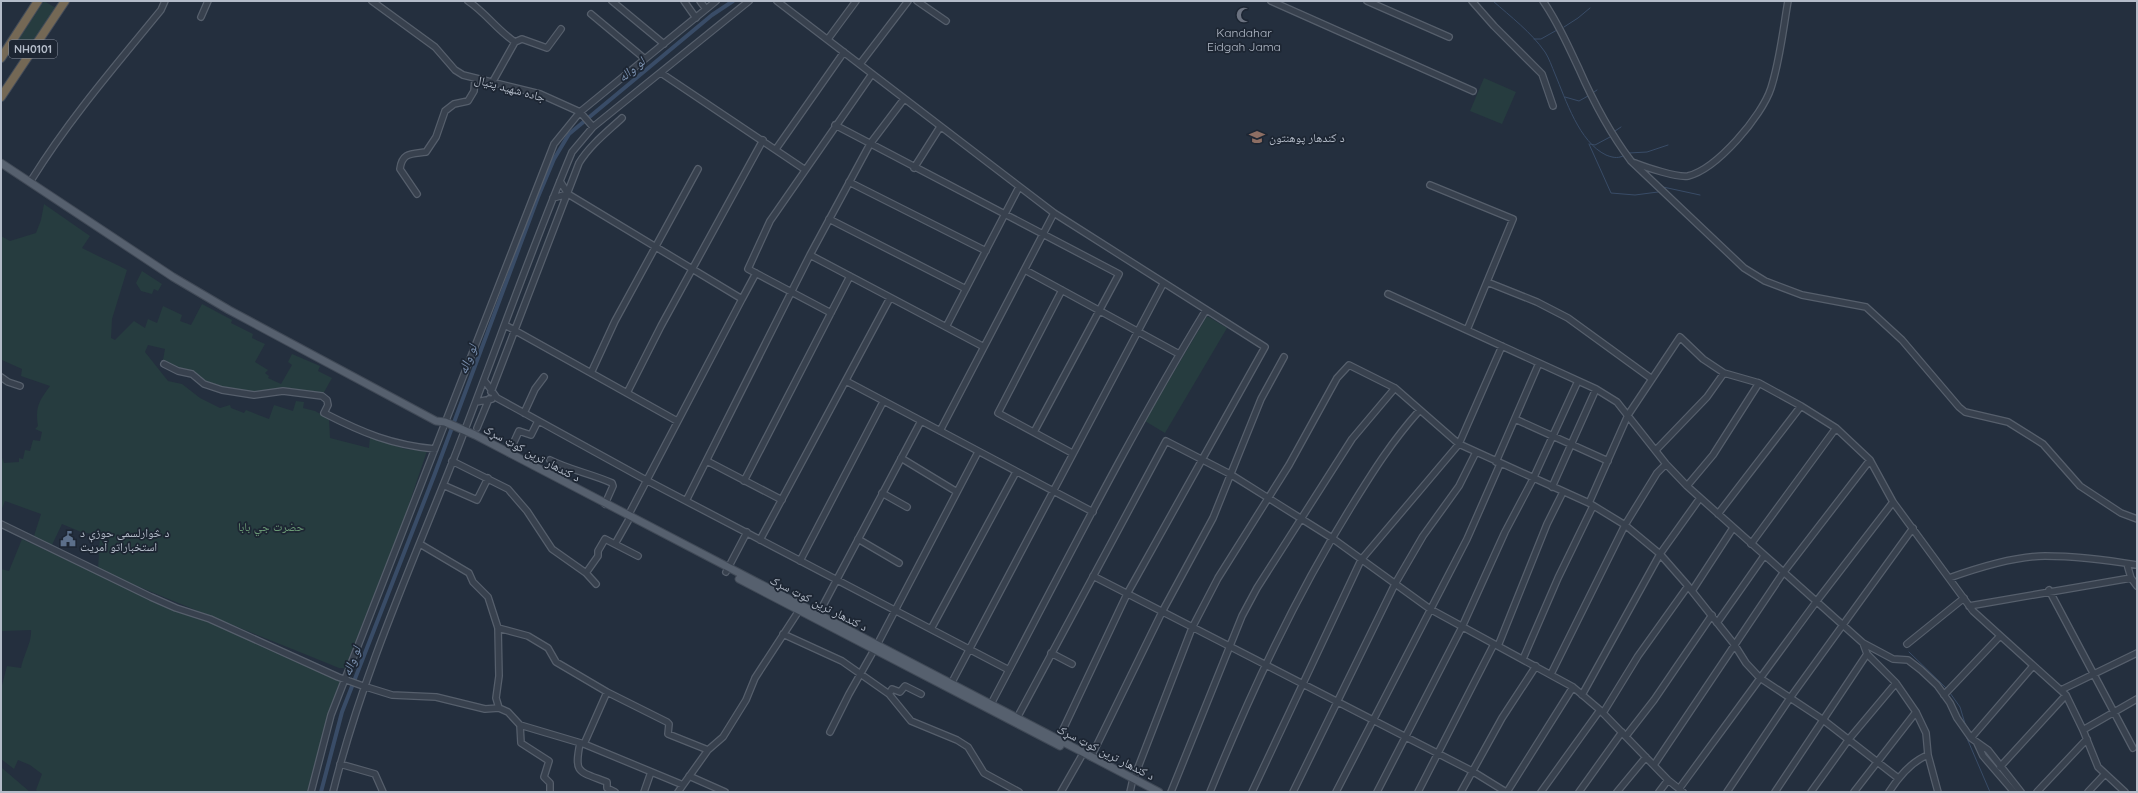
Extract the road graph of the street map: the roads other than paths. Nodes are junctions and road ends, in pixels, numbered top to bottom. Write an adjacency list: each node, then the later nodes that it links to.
1 (38, 1): 32 (highway, NH0101)
2 (65, 1): 40 (highway, NH0101)
3 (165, 1): 58 (street)
4 (208, 1): 23 (street)
5 (372, 1): 37 (street, جاده شهید پتیال)
6 (468, 1): 29 (street)
7 (612, 1): 30 (street)
8 (684, 1): 24 (street)
9 (700, 1): 21 (street)
10 (716, 1): 21 (street)
11 (748, 1): 35 (street)
12 (777, 1): 28 (street)
13 (856, 1): 28 (street)
14 (908, 1): 34 (street)
15 (917, 1): 25 (street)
16 (1271, 1): 39 (street)
17 (1367, 1): 27 (street)
18 (1472, 1): 42 (street)
19 (1543, 1): 52 (street)
20 (1788, 1): 52 (street)
21 (706, 9): 24 (street)
22 (591, 14): 33 (street)
23 (201, 17)
24 (696, 18): 30 (street)
25 (946, 21)
26 (561, 29): 29 (street)
27 (1449, 38)
28 (828, 39): 31 (street)
29 (515, 42): 38 (street)
30 (664, 44): 33 (street)
31 (844, 52): 34 (street); 50 (street)
32 (1, 58)
33 (645, 59): 43 (street)
34 (860, 64): 36 (street)
35 (661, 73): 45 (street); 48 (street)
36 (872, 74): 41 (street); 46 (street)
37 (475, 79): 38 (street, جاده شهید پتیال); 63 (street)
38 (492, 83): 43 (street, جاده شهید پتیال)
39 (1473, 91)
40 (1, 97)
41 (904, 99): 47 (street); 49 (street)
42 (1553, 106)
43 (581, 114): 45 (street, جاده شهید پتیال); 126 (street)
44 (622, 118): 64 (street)
45 (592, 125): 59 (street)
46 (835, 125): 49 (street); 56 (street)
47 (940, 127): 54 (street); 62 (street)
48 (763, 140): 50 (street); 73 (street)
49 (870, 144): 54 (street); 60 (street)
50 (776, 149): 56 (street)
51 (1, 158): 57 (main road)
52 (1631, 161): 175 (street)
53 (1, 163): 57 (main road)
54 (914, 168): 67 (street)
55 (698, 169): 70 (street)
56 (804, 170): 75 (street)
57 (18, 172): 58 (main road); 77 (main road)
58 (32, 179): 77 (main road)
59 (560, 181): 64 (street); 65 (street)
60 (850, 182): 68 (street); 71 (street)
61 (1430, 185): 78 (street)
62 (1019, 187): 66 (street); 67 (street)
63 (417, 194)
64 (568, 194): 65 (street); 70 (street); 91 (street)
65 (553, 198): 89 (street)
66 (1054, 213): 69 (street); 79 (street)
67 (1005, 214): 69 (street); 71 (street)
68 (829, 219): 72 (street); 80 (street)
69 (1043, 234): 74 (street); 87 (street)
70 (655, 247): 73 (street); 100 (street)
71 (986, 251): 80 (street)
72 (810, 255): 76 (street); 82 (street)
73 (692, 270): 85 (street); 113 (street)
74 (1025, 270): 81 (street); 95 (street)
75 (756, 273): 82 (street); 85 (street)
76 (850, 276): 84 (street); 88 (street)
77 (176, 277): 126 (main road)
78 (1487, 282): 93 (street); 104 (street)
79 (1163, 284): 86 (street); 92 (street)
80 (966, 289): 90 (street)
81 (1062, 290): 87 (street); 131 (street)
82 (791, 293): 88 (street); 145 (street)
83 (1388, 294): 93 (street)
84 (890, 298): 90 (street); 106 (street)
85 (742, 299): 124 (street)
86 (1206, 310): 96 (street); 143 (street)
87 (1100, 311): 92 (street); 131 (street)
88 (831, 313): 155 (street)
89 (505, 325): 91 (street); 105 (street)
90 (946, 327): 95 (street)
91 (515, 330): 100 (street); 112 (street)
92 (1137, 330): 96 (street); 140 (street)
93 (1467, 330): 94 (street)
94 (1502, 346): 98 (street); 133 (street)
95 (984, 347): 130 (street)
96 (1179, 354): 171 (street)
97 (1284, 357): 151 (street)
98 (1539, 363): 107 (street); 122 (street)
99 (164, 364): 135 (street)
100 (591, 373): 113 (street)
101 (1724, 373): 104 (street); 108 (street); 136 (street)
102 (1, 377): 109 (street)
103 (544, 377): 120 (street)
104 (1652, 379): 121 (street)
105 (484, 380): 112 (street); 116 (street)
106 (846, 381): 117 (street); 165 (street)
107 (1578, 381): 111 (street); 132 (street)
108 (1760, 383): 118 (street); 157 (street)
109 (20, 386)
110 (1395, 388): 119 (street); 164 (street); 174 (street)
111 (1596, 389): 121 (street); 134 (street)
112 (491, 392): 114 (street)
113 (627, 393): 124 (street)
114 (496, 398): 115 (street); 120 (street)
115 (489, 399): 116 (street); 127 (street)
116 (476, 402): 129 (street)
117 (883, 402): 125 (street); 190 (street)
118 (1801, 406): 128 (street); 172 (street)
119 (1419, 411): 133 (street); 181 (street)
120 (524, 413): 123 (street)
121 (1628, 415): 136 (street); 146 (street)
122 (1515, 419): 132 (street); 148 (street)
123 (538, 421): 139 (street); 154 (street)
124 (677, 421): 154 (street)
125 (921, 421): 130 (street); 141 (street)
126 (447, 423): 129 (main road); 135 (street)
127 (477, 428)
128 (1836, 428): 144 (street); 186 (street)
129 (464, 430): 139 (main road, د کندهار ترين کوټ سړک); 147 (street); 173 (main road, د کندهار ترين کوټ سړک)
130 (940, 431): 137 (street)
131 (1034, 432): 140 (street)
132 (1552, 436): 134 (street); 153 (street)
133 (1459, 444): 138 (street); 191 (street)
134 (1572, 445): 146 (street); 158 (street)
135 (435, 449): 245 (street)
136 (1656, 450): 149 (street)
137 (978, 452): 150 (street); 160 (street)
138 (1476, 452): 148 (street); 203 (street)
139 (509, 453): 168 (main road, د کندهار ترين کوټ سړک)
140 (1072, 453): 159 (street)
141 (901, 458): 160 (street); 162 (street)
142 (550, 460): 168 (street)
143 (1204, 460): 151 (street); 198 (street); 207 (street)
144 (1870, 460): 167 (street); 197 (street)
145 (707, 461): 155 (street); 166 (street)
146 (1608, 461): 169 (street)
147 (452, 462): 152 (street); 156 (street)
148 (1498, 463): 153 (street); 212 (street)
149 (1666, 464): 157 (street); 177 (street)
150 (1016, 472): 159 (street); 222 (street)
151 (1230, 474): 164 (street); 214 (street)
152 (488, 478): 156 (street); 196 (street)
153 (1533, 479): 158 (street); 219 (street)
154 (646, 480): 166 (street); 173 (street)
155 (744, 481): 165 (street)
156 (443, 485): 184 (street)
157 (1687, 486): 163 (street)
158 (1552, 487): 161 (street)
159 (1053, 490): 171 (street); 231 (street)
160 (957, 492): 211 (street)
161 (1563, 492): 169 (street); 228 (street)
162 (882, 493): 170 (street); 182 (street)
163 (1700, 498): 172 (street); 187 (street)
164 (1268, 499): 174 (street); 221 (street)
165 (782, 500): 183 (street)
166 (686, 501): 180 (street)
167 (1893, 502): 179 (street); 209 (street)
168 (605, 504): 173 (main road, د کندهار ترين کوټ سړک)
169 (1591, 504): 177 (street); 235 (street)
170 (907, 506)
171 (1093, 512): 240 (street)
172 (1718, 514): 178 (street)
173 (628, 518): 185 (street); 195 (main road, د کندهار ترين کوټ سړک)
174 (1301, 519): 181 (street); 229 (street)
175 (2137, 519)
176 (1, 524): 245 (street)
177 (1625, 525): 187 (street); 241 (street)
178 (1733, 528): 186 (street); 205 (street)
179 (1912, 528): 199 (street); 218 (street)
180 (747, 532): 183 (street); 195 (street)
181 (1332, 538): 191 (street); 237 (street)
182 (858, 539): 192 (street); 201 (street)
183 (760, 540): 190 (street)
184 (420, 544): 220 (street); 249 (street)
185 (615, 544): 188 (street); 196 (street)
186 (1751, 544): 189 (street)
187 (1660, 554): 205 (street); 255 (street)
188 (638, 556)
189 (1764, 556): 197 (street); 217 (street)
190 (800, 560): 201 (street)
191 (1362, 560): 203 (street); 248 (street)
192 (899, 563)
193 (2127, 564): 194 (street); 199 (street); 200 (street)
194 (2137, 565)
195 (727, 570): 213 (main road, د کندهار ترين کوټ سړک); 215 (main road, د کندهار ترين کوټ سړک)
196 (586, 573): 202 (street)
197 (1784, 573): 209 (street); 225 (street)
198 (1093, 576): 207 (street); 232 (street)
199 (1949, 578): 208 (street)
200 (2132, 578): 204 (street); 206 (street)
201 (836, 580): 211 (street); 215 (street)
202 (596, 584)
203 (1395, 584): 212 (street); 260 (street)
204 (2137, 586)
205 (1690, 588): 216 (street); 263 (street)
206 (2049, 590): 210 (street); 242 (street)
207 (1127, 594): 214 (street); 278 (street)
208 (1964, 598): 210 (street); 227 (street)
209 (1816, 602): 218 (street); 244 (street)
210 (1969, 606): 224 (street)
211 (894, 610): 222 (street); 230 (street)
212 (1430, 610): 219 (street); 268 (street)
213 (798, 612): 223 (street); 230 (main road, د کندهار ترين کوټ سړک)
214 (1162, 612): 221 (street); 286 (street)
215 (818, 615): 230 (main road, د کندهار ترين کوټ سړک)
216 (1712, 615): 217 (street); 273 (street)
217 (1718, 623): 225 (street)
218 (1842, 626): 226 (street); 258 (street)
219 (1462, 627): 228 (street); 274 (street)
220 (498, 628): 252 (street); 262 (street)
221 (1192, 628): 229 (street); 298 (street)
222 (931, 629): 231 (street)
223 (783, 634): 243 (street); 282 (street)
224 (2000, 636): 239 (street); 256 (street)
225 (1734, 644): 244 (street); 290 (street)
226 (1863, 644): 234 (street); 256 (street)
227 (1907, 644)
228 (1496, 645): 235 (street); 283 (street)
229 (1229, 647): 237 (street); 314 (street)
230 (875, 648): 243 (street); 247 (main road, د کندهار ترين کوټ سړک); 264 (main road, د کندهار ترين کوټ سړک)
231 (968, 649): 240 (street); 247 (street)
232 (1051, 653): 236 (street); 267 (street)
233 (2137, 653): 242 (street)
234 (1867, 654): 246 (street); 269 (street)
235 (1524, 659): 238 (street)
236 (1072, 664)
237 (1264, 665): 248 (street); 315 (street)
238 (1536, 666): 241 (street); 292 (street)
239 (2033, 666): 251 (street); 275 (street)
240 (1009, 670): 261 (street)
241 (1551, 674): 250 (street)
242 (2094, 674): 251 (street); 266 (street)
243 (860, 675): 253 (street); 272 (street)
244 (1760, 678): 258 (street); 300 (street)
245 (347, 679): 249 (street); 301 (street)
246 (1896, 683): 265 (street); 276 (street)
247 (951, 684): 261 (main road, د کندهار ترين کوټ سړک)
248 (1302, 684): 260 (street); 316 (street)
249 (364, 686): 262 (street); 289 (street)
250 (1573, 687): 255 (street); 322 (street)
251 (2061, 690): 257 (street)
252 (607, 692): 279 (street); 282 (street)
253 (889, 694): 254 (street); 309 (street)
254 (921, 694)
255 (1582, 695): 263 (street)
256 (1944, 695): 275 (street)
257 (2066, 695): 271 (street); 291 (street)
258 (1790, 698): 269 (street); 327 (street)
259 (2137, 699): 266 (street)
260 (1336, 702): 268 (street); 317 (street)
261 (991, 704): 264 (main road, د کندهار ترين کوټ سړک)
262 (499, 708): 270 (street)
263 (1602, 711): 273 (street); 323 (street)
264 (998, 712): 267 (main road, د کندهار ترين کوټ سړک); 285 (main road, د کندهار ترين کوټ سړک)
265 (1916, 712): 284 (street); 288 (street)
266 (2115, 712): 271 (street); 281 (street)
267 (1017, 718): 278 (main road, د کندهار ترين کوټ سړک)
268 (1372, 719): 274 (street); 318 (street)
269 (1822, 719): 276 (street); 328 (street)
270 (520, 725): 279 (street); 304 (street)
271 (2083, 730): 277 (street)
272 (830, 732)
273 (1624, 734): 287 (street); 324 (street)
274 (1406, 737): 283 (street); 319 (street)
275 (1971, 738): 280 (street)
276 (1849, 739): 288 (street); 329 (street)
277 (2087, 739): 294 (street); 335 (street)
278 (1058, 740): 286 (main road, د کندهار ترين کوټ سړک)
279 (582, 743): 293 (street); 305 (street)
280 (1977, 743): 291 (street); 333 (street)
281 (2133, 748)
282 (708, 750): 295 (street)
283 (1438, 755): 292 (street); 320 (street)
284 (1928, 755): 296 (street); 332 (street)
285 (1081, 757): 298 (main road, د کندهار ترين کوټ سړک); 310 (street)
286 (1091, 757): 298 (main road, د کندهار ترين کوټ سړک)
287 (1646, 757): 290 (street); 325 (street)
288 (1876, 762): 296 (street); 330 (street)
289 (340, 764): 302 (street); 303 (street)
290 (1654, 765): 297 (street)
291 (2000, 767): 334 (street)
292 (1472, 771): 321 (street); 322 (street)
293 (651, 772): 299 (street); 306 (street)
294 (2104, 775): 336 (street); 337 (street)
295 (689, 776): 299 (street); 308 (street)
296 (1898, 778): 331 (street)
297 (1668, 780): 300 (street); 326 (street)
298 (1133, 781): 311 (street); 312 (main road, د کندهار ترين کوټ سړک); 313 (main road, د کندهار ترين کوټ سړک)
299 (683, 785): 307 (street)
300 (1681, 790)
301 (311, 792)
302 (333, 792)
303 (383, 792)
304 (550, 792)
305 (615, 792)
306 (644, 792)
307 (678, 792)
308 (725, 792)
309 (1019, 792)
310 (1061, 792)
311 (1130, 792)
312 (1150, 792)
313 (1159, 792)
314 (1171, 792)
315 (1210, 792)
316 (1252, 792)
317 (1292, 792)
318 (1336, 792)
319 (1377, 792)
320 (1418, 792)
321 (1461, 792)
322 (1507, 792)
323 (1541, 792)
324 (1579, 792)
325 (1617, 792)
326 (1659, 792)
327 (1727, 792)
328 (1775, 792)
329 (1811, 792)
330 (1854, 792)
331 (1889, 792)
332 (1938, 792)
333 (2014, 792)
334 (2021, 792)
335 (2036, 792)
336 (2088, 792)
337 (2125, 792)

